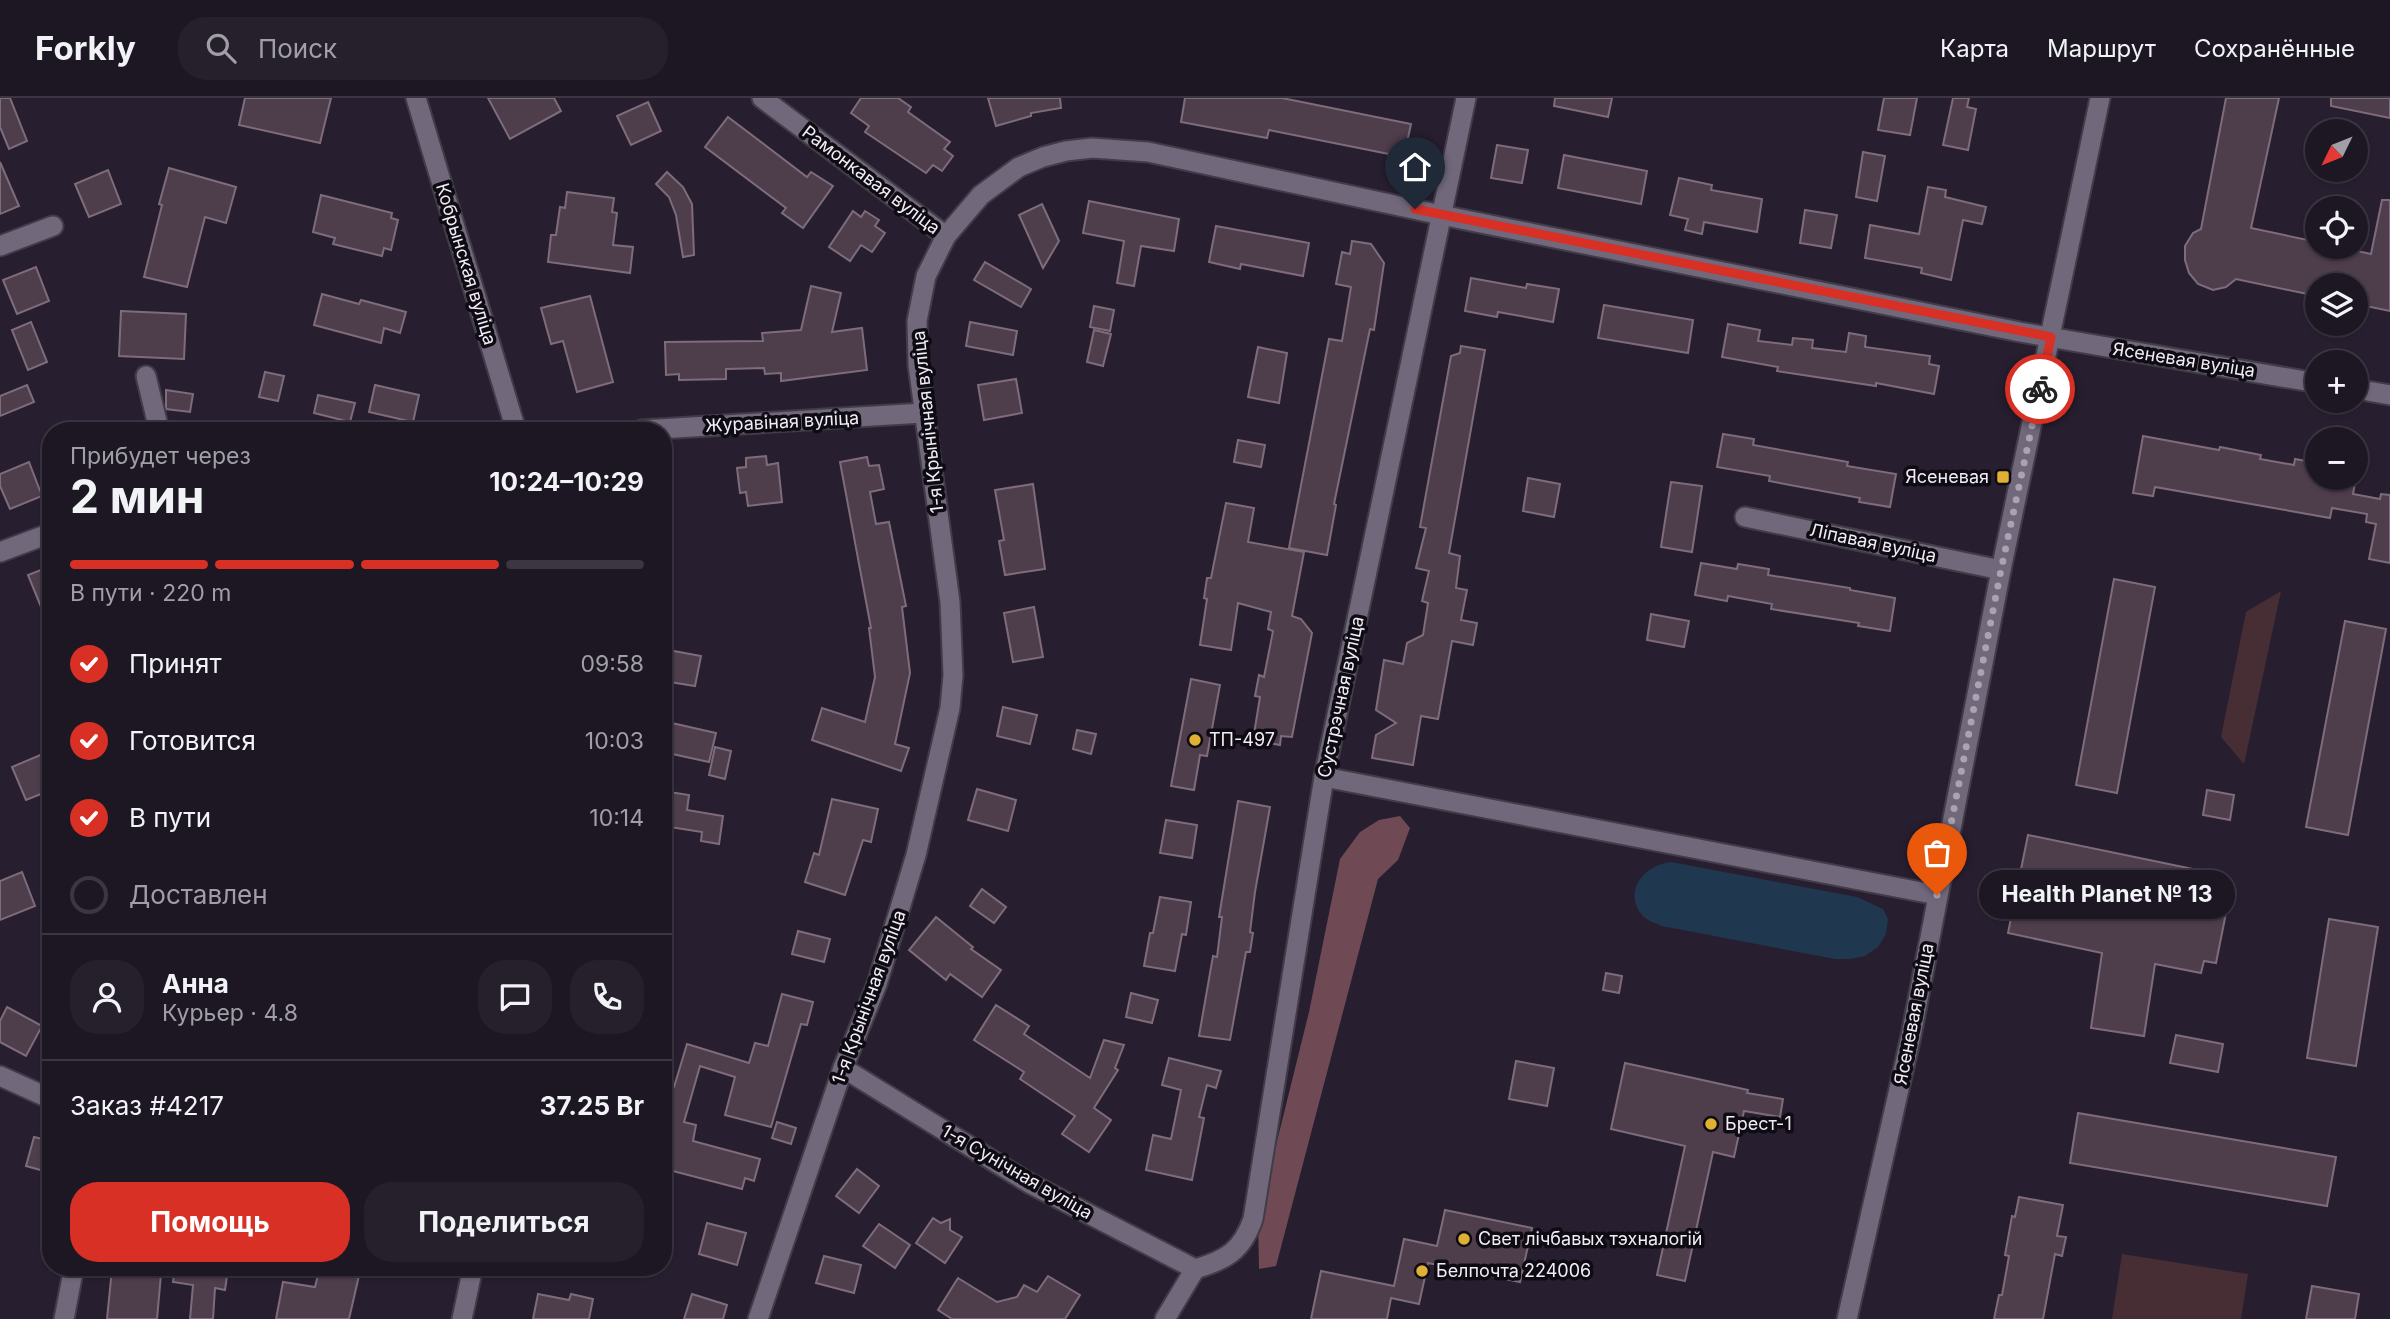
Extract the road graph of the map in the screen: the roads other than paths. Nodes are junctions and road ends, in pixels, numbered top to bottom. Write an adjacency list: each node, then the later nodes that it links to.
1 (416, 98): 16 (street, Кобрынская вуліца)
2 (762, 98): 7 (street, Рамонкавая вуліца)
3 (1466, 98): 5 (street, Сустрэчная вуліца)
4 (2100, 98): 9 (street, Ясеневая вуліца)
5 (1441, 215): 7 (street, 1-я Крынічная вуліца); 9 (street, 1-я Крынічная вуліца); 22 (street, Сустрэчная вуліца)
6 (53, 226): 8 (street)
7 (946, 236): 14 (street, 1-я Крынічная вуліца)
8 (0, 246)
9 (2051, 337): 11 (street, Ясеневая вуліца); 21 (street, Ясеневая вуліца)
10 (146, 376): 15 (street)
11 (2305, 381)
12 (2368, 391): 13 (street)
13 (2390, 395)
14 (923, 414): 17 (street, Журавіная вуліца); 24 (street, 1-я Крынічная вуліца)
15 (157, 422)
16 (514, 422)
17 (672, 428)
18 (1745, 517): 21 (street, Ліпавая вуліца)
19 (42, 536): 20 (street)
20 (0, 552)
21 (2001, 570): 23 (street, Ясеневая вуліца)
22 (1324, 777): 23 (street); 27 (street, Сустрэчная вуліца)
23 (1937, 895): 34 (street, Ясеневая вуліца)
24 (843, 1068): 27 (street, 1-я Сунічная вуліца); 32 (street, 1-я Крынічная вуліца)
25 (0, 1076): 26 (street)
26 (42, 1095)
27 (1195, 1269): 33 (street)
28 (72, 1276): 30 (street)
29 (471, 1276): 31 (street)
30 (64, 1319)
31 (462, 1319)
32 (758, 1319)
33 (1165, 1319)
34 (1847, 1319)

